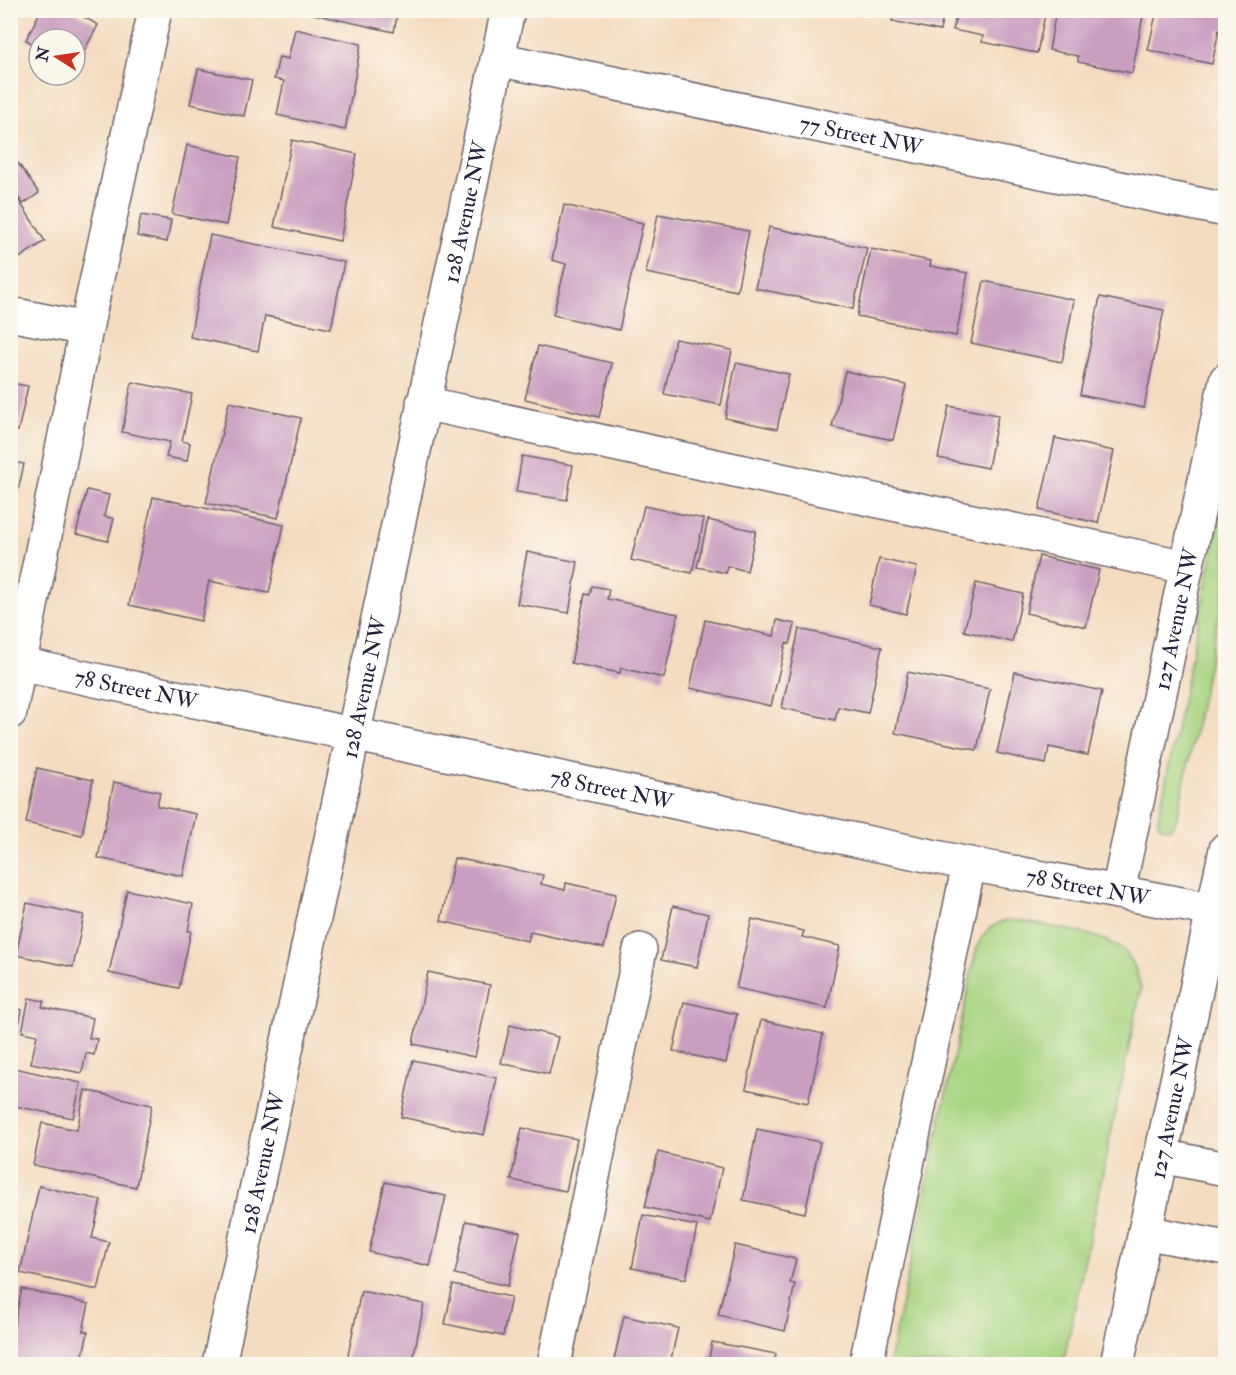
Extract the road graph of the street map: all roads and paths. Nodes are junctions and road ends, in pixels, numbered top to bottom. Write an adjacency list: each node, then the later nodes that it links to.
1 (155, 10): 6 (street)
2 (508, 10): 3 (street, 128 Avenue NW)
3 (497, 59): 4 (street, 77 Street NW); 8 (street, 128 Avenue NW)
4 (1226, 210)
5 (10, 314): 6 (street)
6 (86, 329): 10 (street)
7 (1226, 380): 9 (street, 127 Avenue NW)
8 (423, 403): 9 (street); 12 (street, 128 Avenue NW)
9 (1186, 567): 15 (street, 127 Avenue NW)
10 (16, 663): 11 (street); 12 (street, 78 Street NW)
11 (10, 712)
12 (352, 734): 14 (street, 78 Street NW); 22 (street, 128 Avenue NW)
13 (1225, 851): 16 (street, 127 Avenue NW)
14 (969, 864): 15 (street, 78 Street NW); 24 (street)
15 (1118, 892): 16 (street, 78 Street NW)
16 (1213, 910): 18 (street, 127 Avenue NW)
17 (640, 950): 23 (street)
18 (1161, 1156): 19 (street); 20 (street, 127 Avenue NW)
19 (1226, 1169)
20 (1145, 1232): 21 (street); 25 (street, 127 Avenue NW)
21 (1226, 1248)
22 (219, 1365)
23 (554, 1365)
24 (866, 1365)
25 (1117, 1365)

